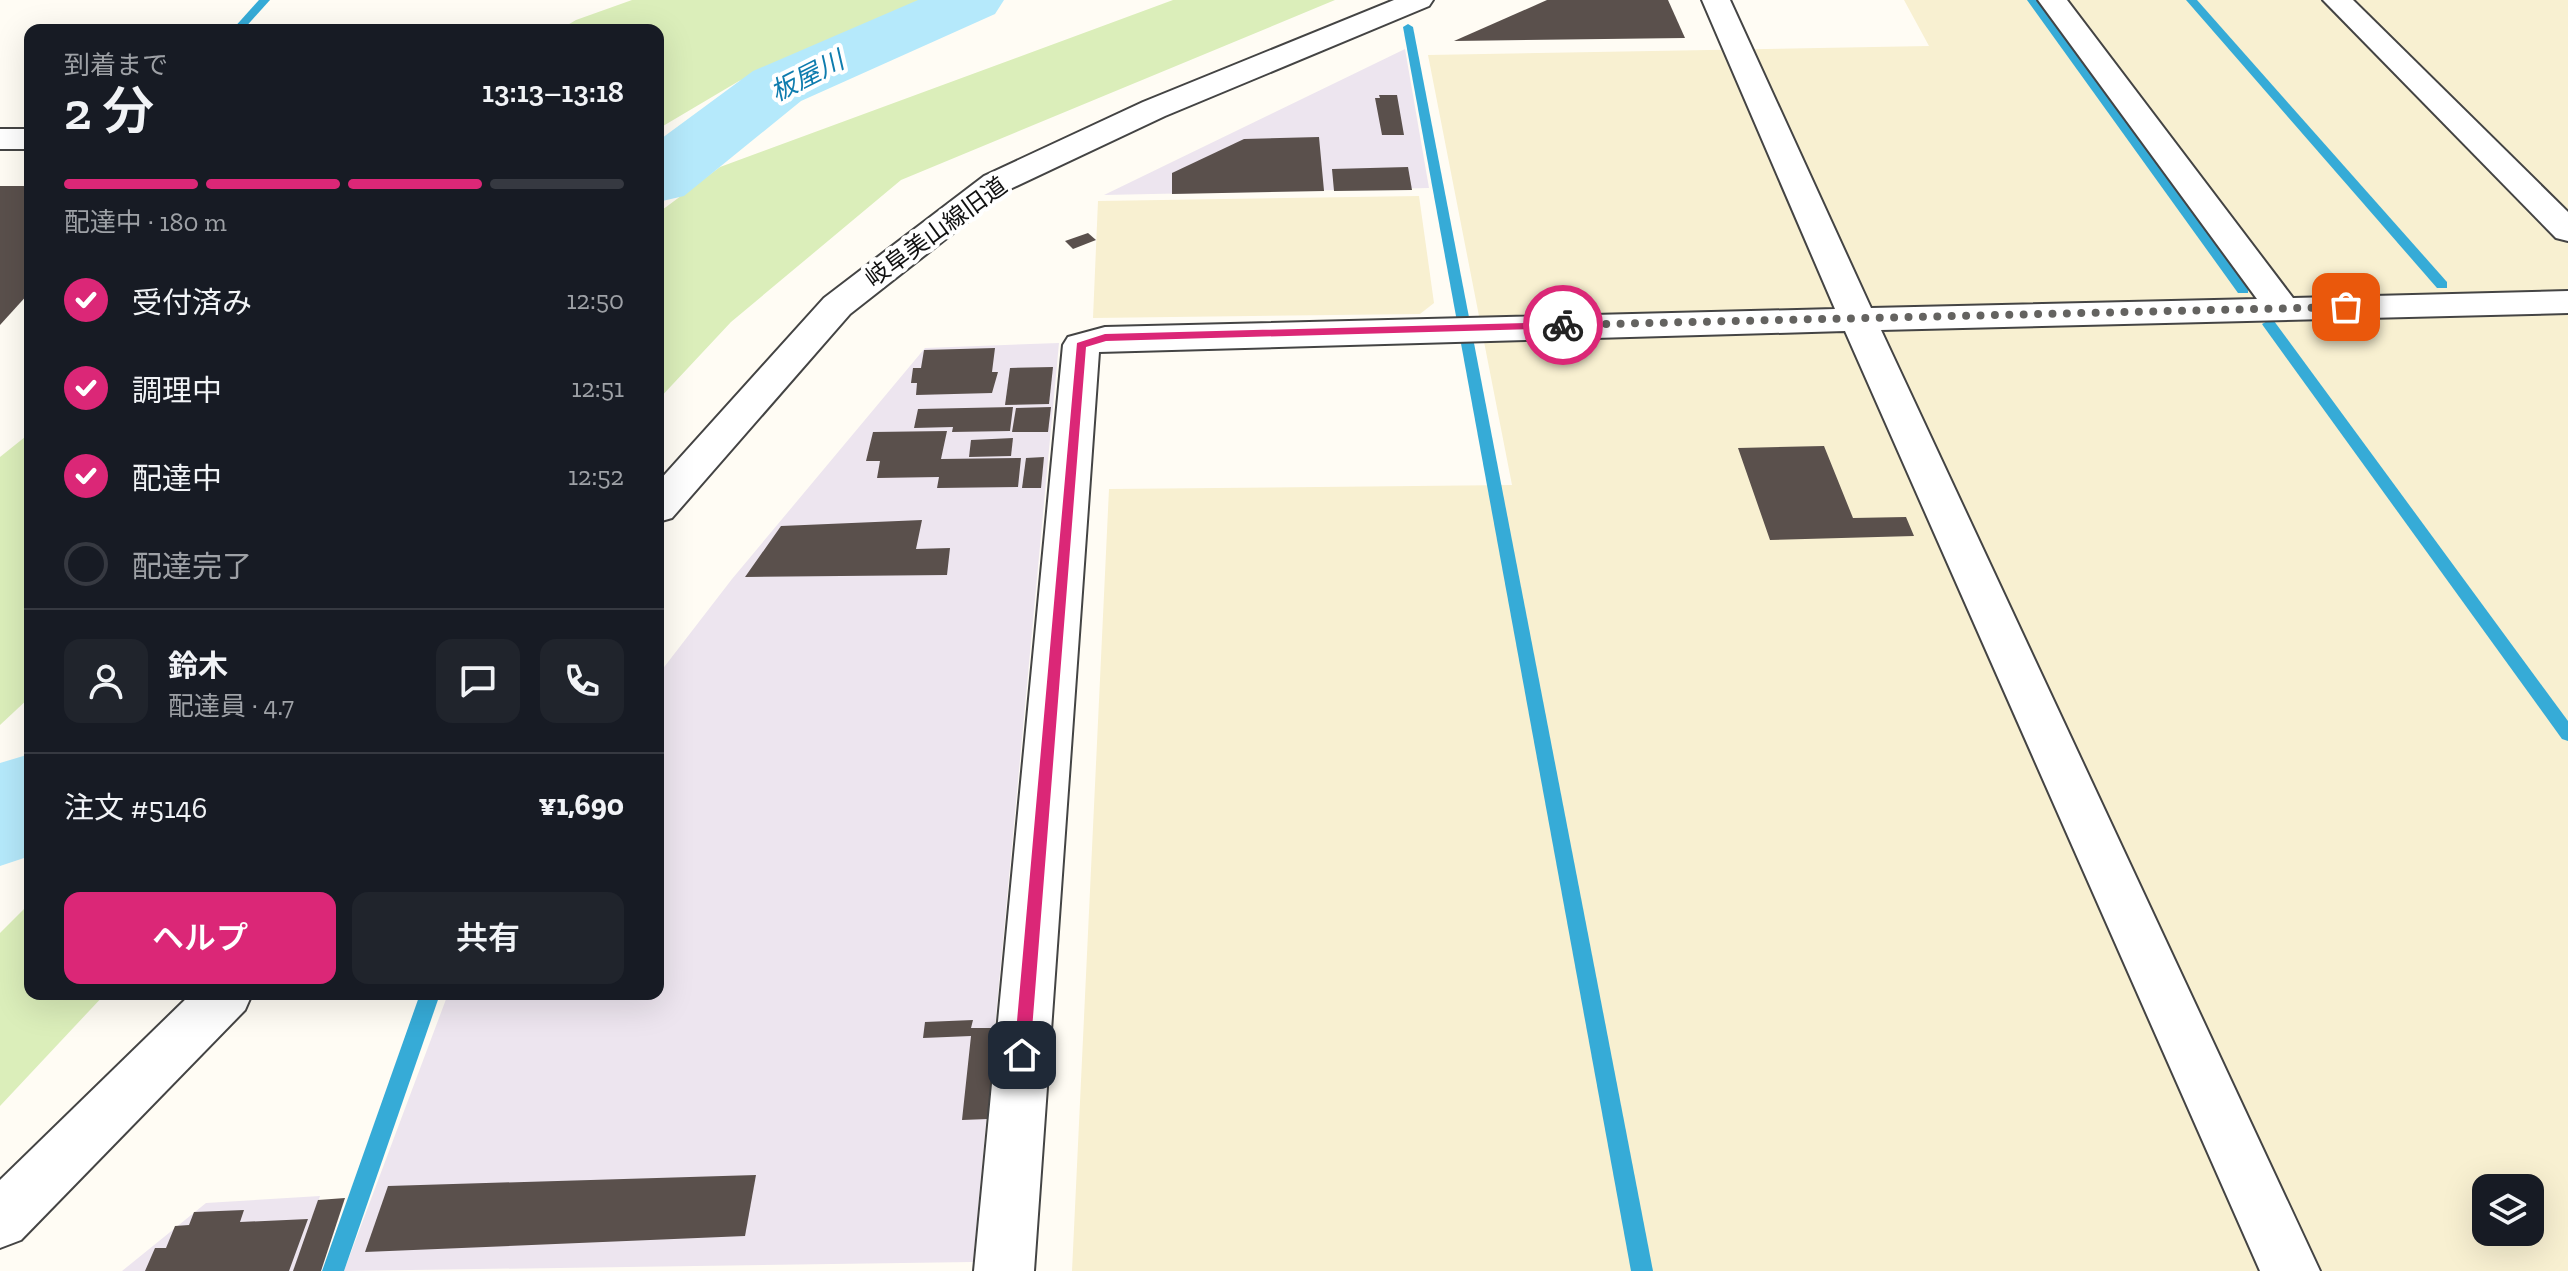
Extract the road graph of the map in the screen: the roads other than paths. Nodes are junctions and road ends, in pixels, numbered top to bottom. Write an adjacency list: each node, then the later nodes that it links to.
1 (1419, 0): 11 (street, 岐阜美山線旧道)
2 (1716, 0): 10 (street)
3 (2052, 0): 9 (street)
4 (2337, 0): 7 (street)
5 (0, 139): 6 (street)
6 (24, 139)
7 (2568, 231)
8 (2568, 302): 9 (street)
9 (2283, 309): 10 (street)
10 (1857, 318): 14 (street); 15 (street)
11 (664, 501)
12 (220, 1000): 13 (street)
13 (0, 1220)
14 (1004, 1271)
15 (2290, 1271)

